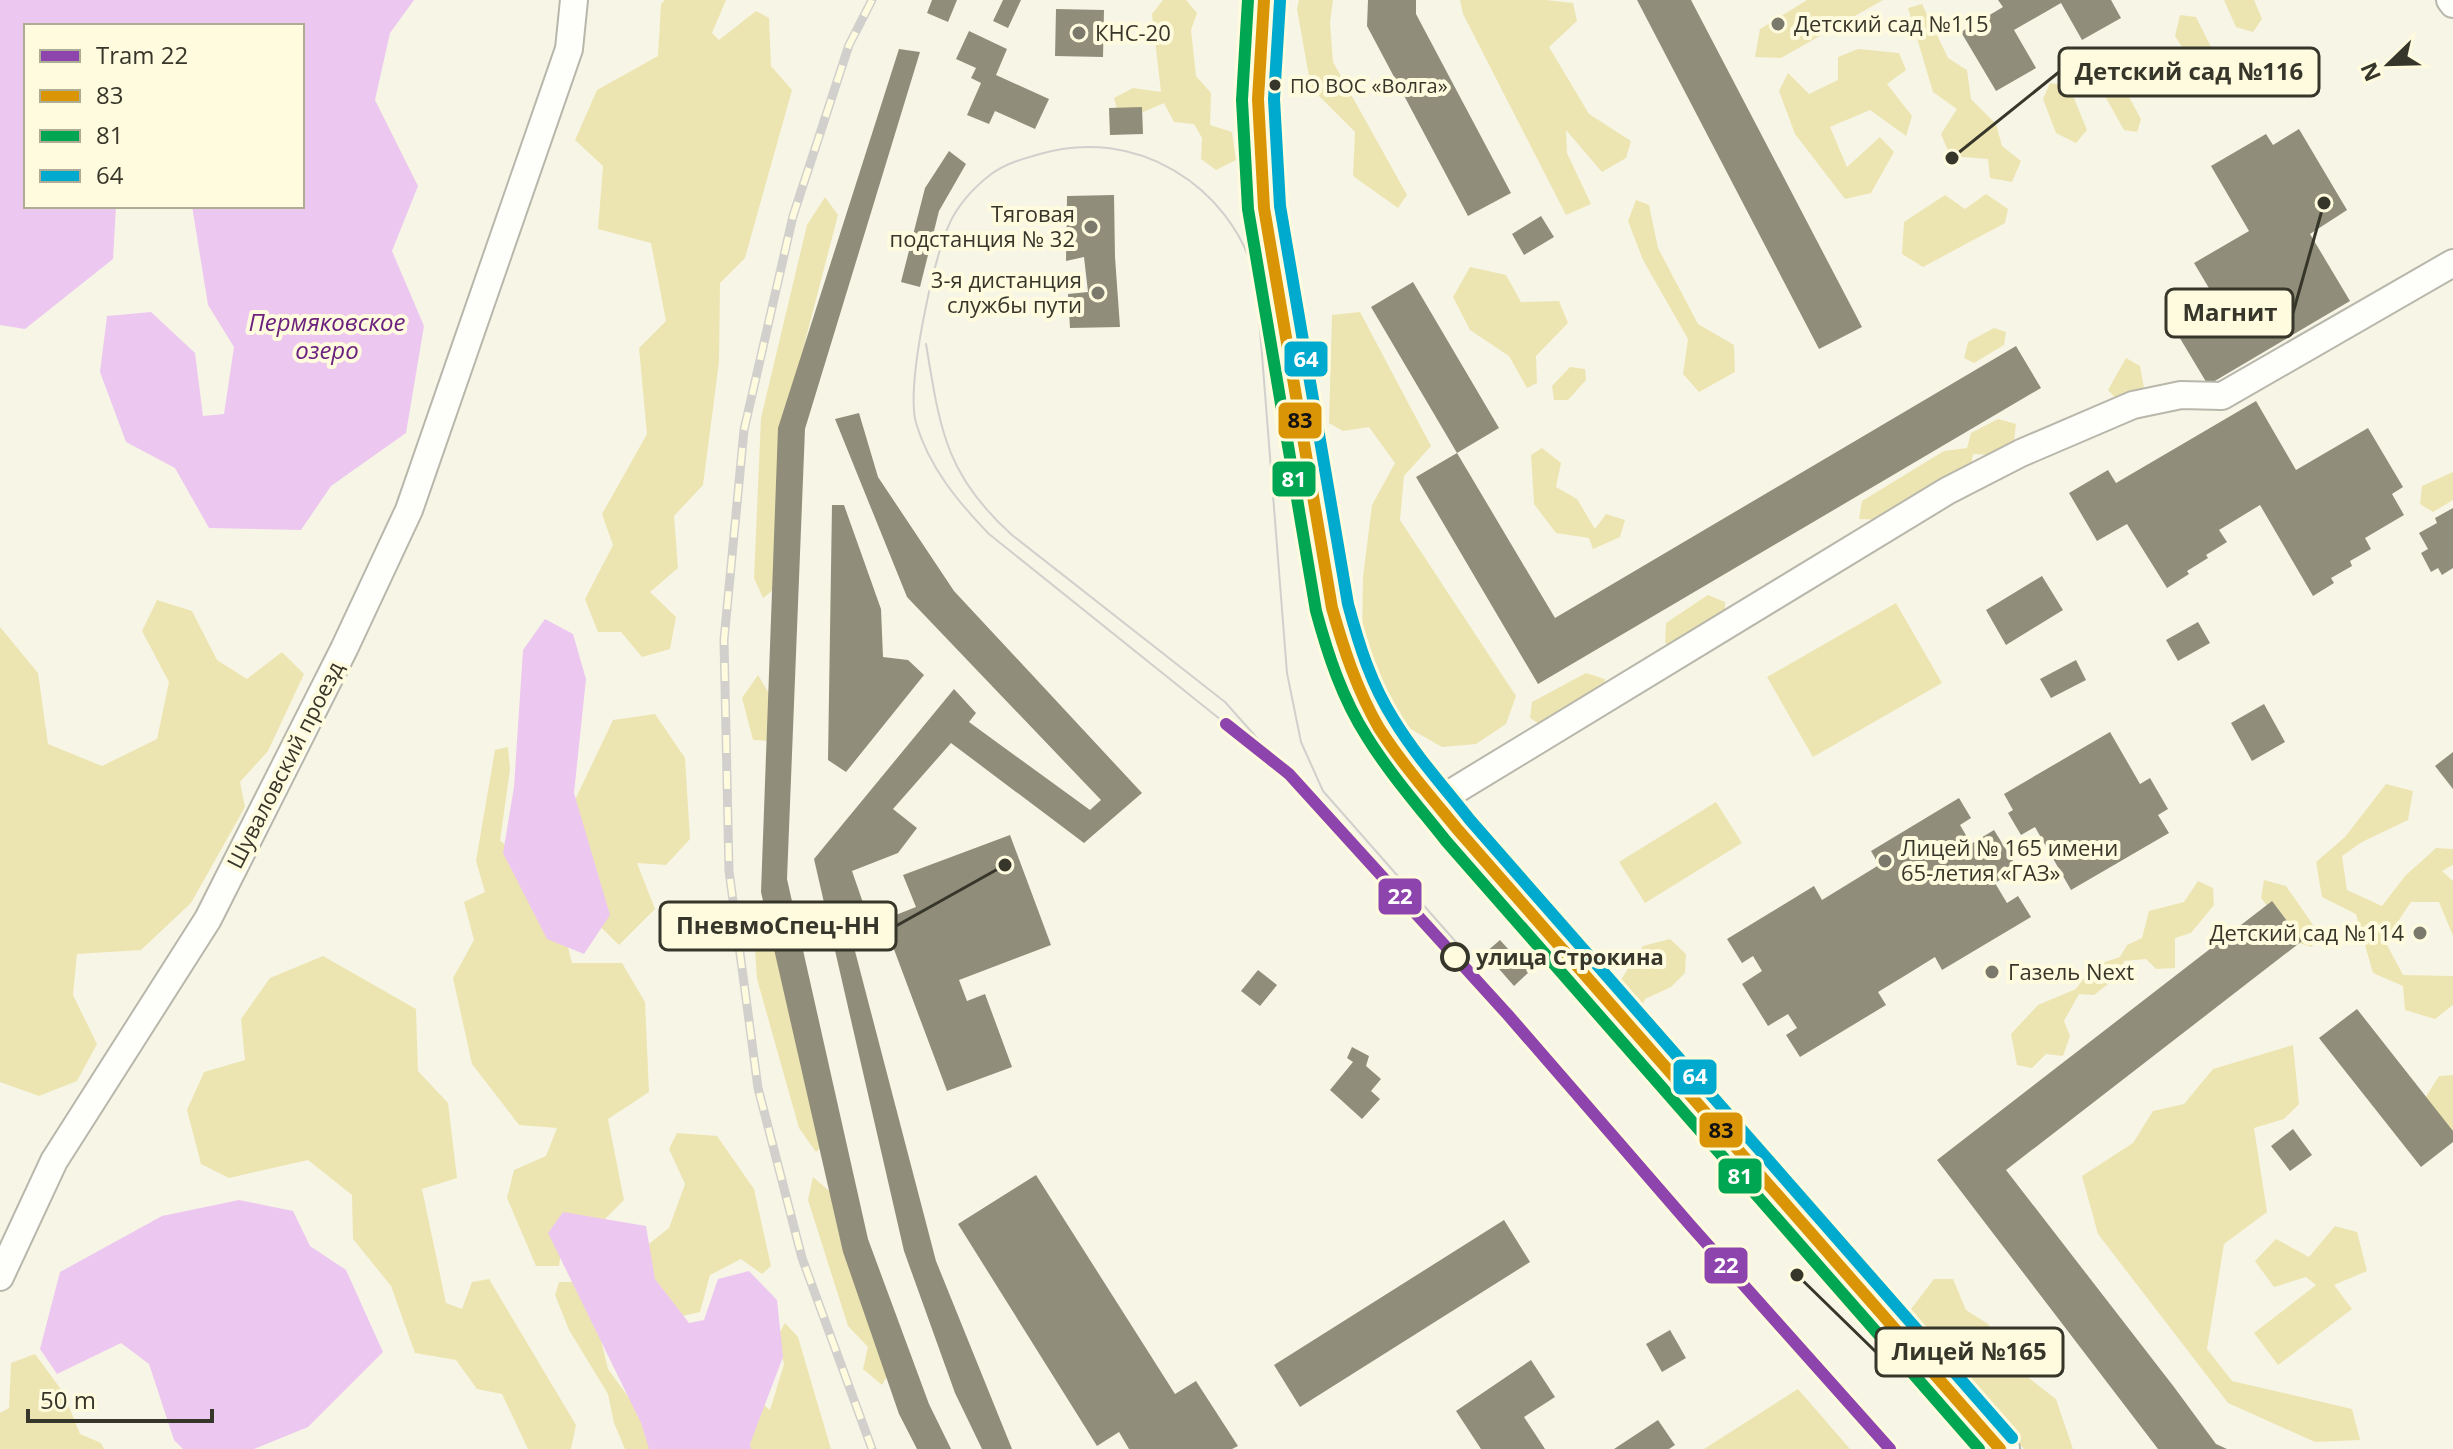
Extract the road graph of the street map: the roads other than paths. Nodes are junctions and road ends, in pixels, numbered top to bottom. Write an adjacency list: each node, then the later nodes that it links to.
1 (574, 0): 5 (street, Шуваловский проезд)
2 (1264, 0): 4 (street)
3 (2453, 263): 4 (street)
4 (1436, 802): 6 (street)
5 (0, 1277)
6 (2000, 1449)

